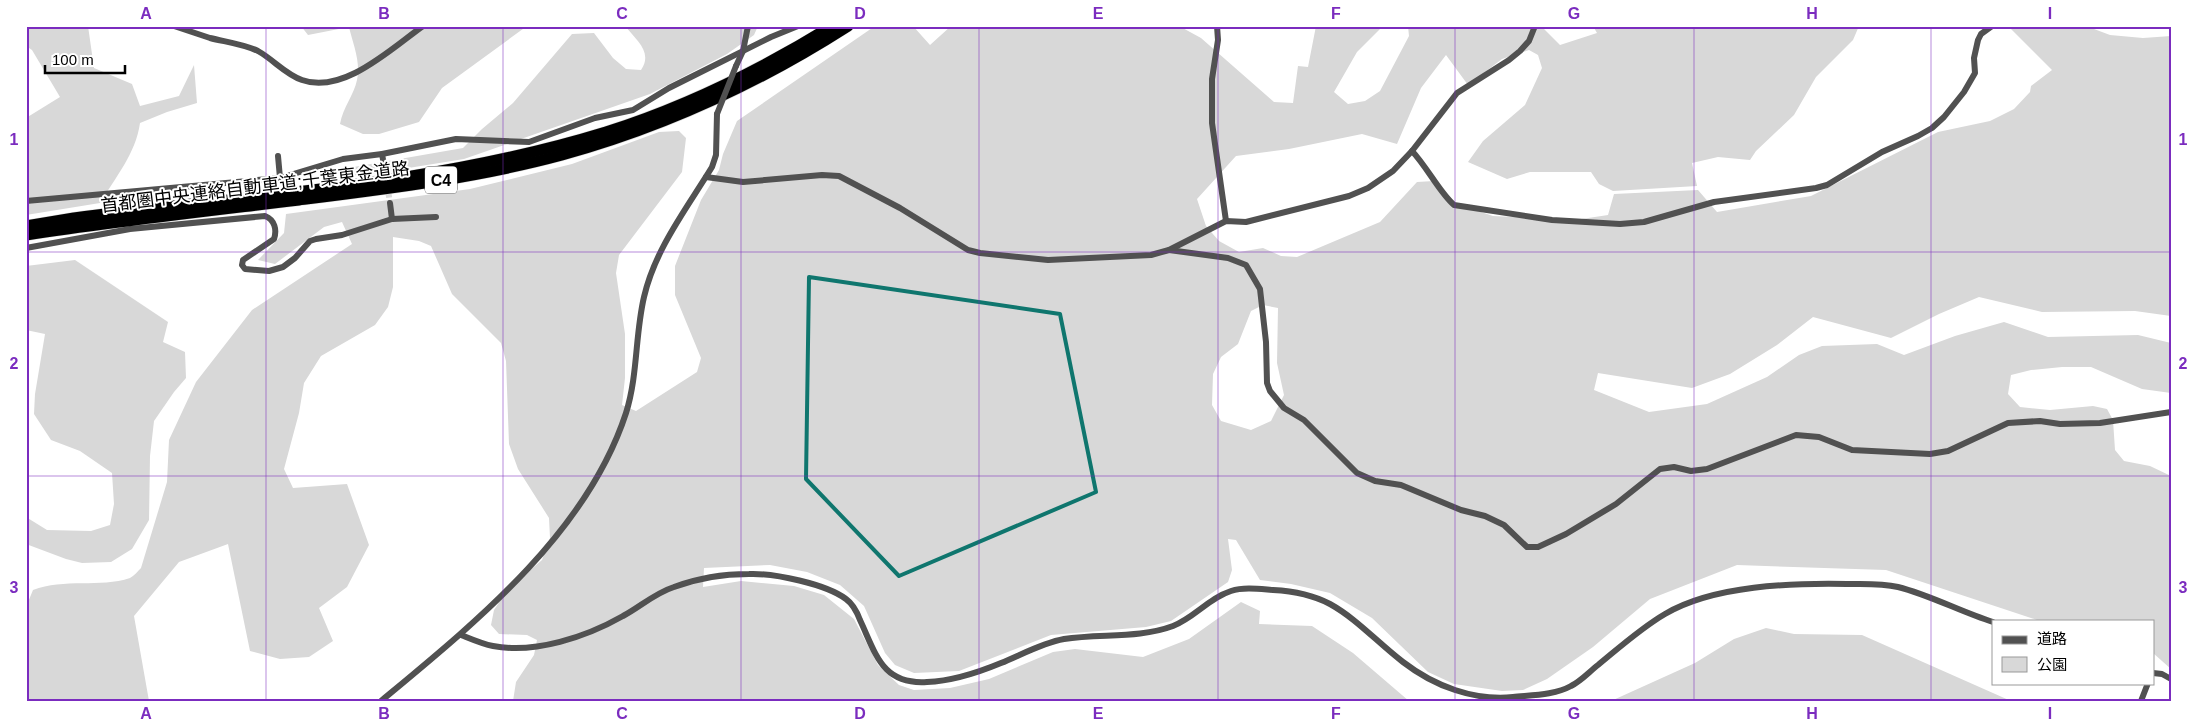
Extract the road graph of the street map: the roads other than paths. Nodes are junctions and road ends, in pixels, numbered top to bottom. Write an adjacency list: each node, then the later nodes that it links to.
1 (174, 26): 2 (street)
2 (422, 26)
3 (748, 26): 10 (street)
4 (798, 26): 10 (street)
5 (832, 26): 22 (highway, 首都圏中央連絡自動車道;千葉東金道路 / C4)
6 (848, 26): 23 (highway, 首都圏中央連絡自動車道;千葉東金道路 / C4)
7 (1217, 26): 21 (street)
8 (1535, 26): 11 (street)
9 (1992, 26): 11 (street)
10 (742, 52): 12 (street); 15 (street, bridge)
11 (1412, 152): 21 (street)
12 (382, 154): 14 (street); 16 (street)
13 (278, 156): 16 (street)
14 (384, 165)
15 (706, 177): 25 (street); 28 (street)
16 (280, 178): 17 (street)
17 (26, 201)
18 (390, 203): 20 (street)
19 (436, 217): 20 (street)
20 (392, 219): 24 (street)
21 (1226, 222): 25 (street)
22 (26, 226)
23 (26, 235)
24 (26, 248)
25 (1169, 250): 26 (street)
26 (2171, 412)
27 (1992, 622): 28 (street)
28 (461, 635): 32 (street)
29 (2154, 672): 30 (street)
30 (2171, 680)
31 (2148, 684): 33 (street)
32 (381, 701)
33 (2141, 701)

